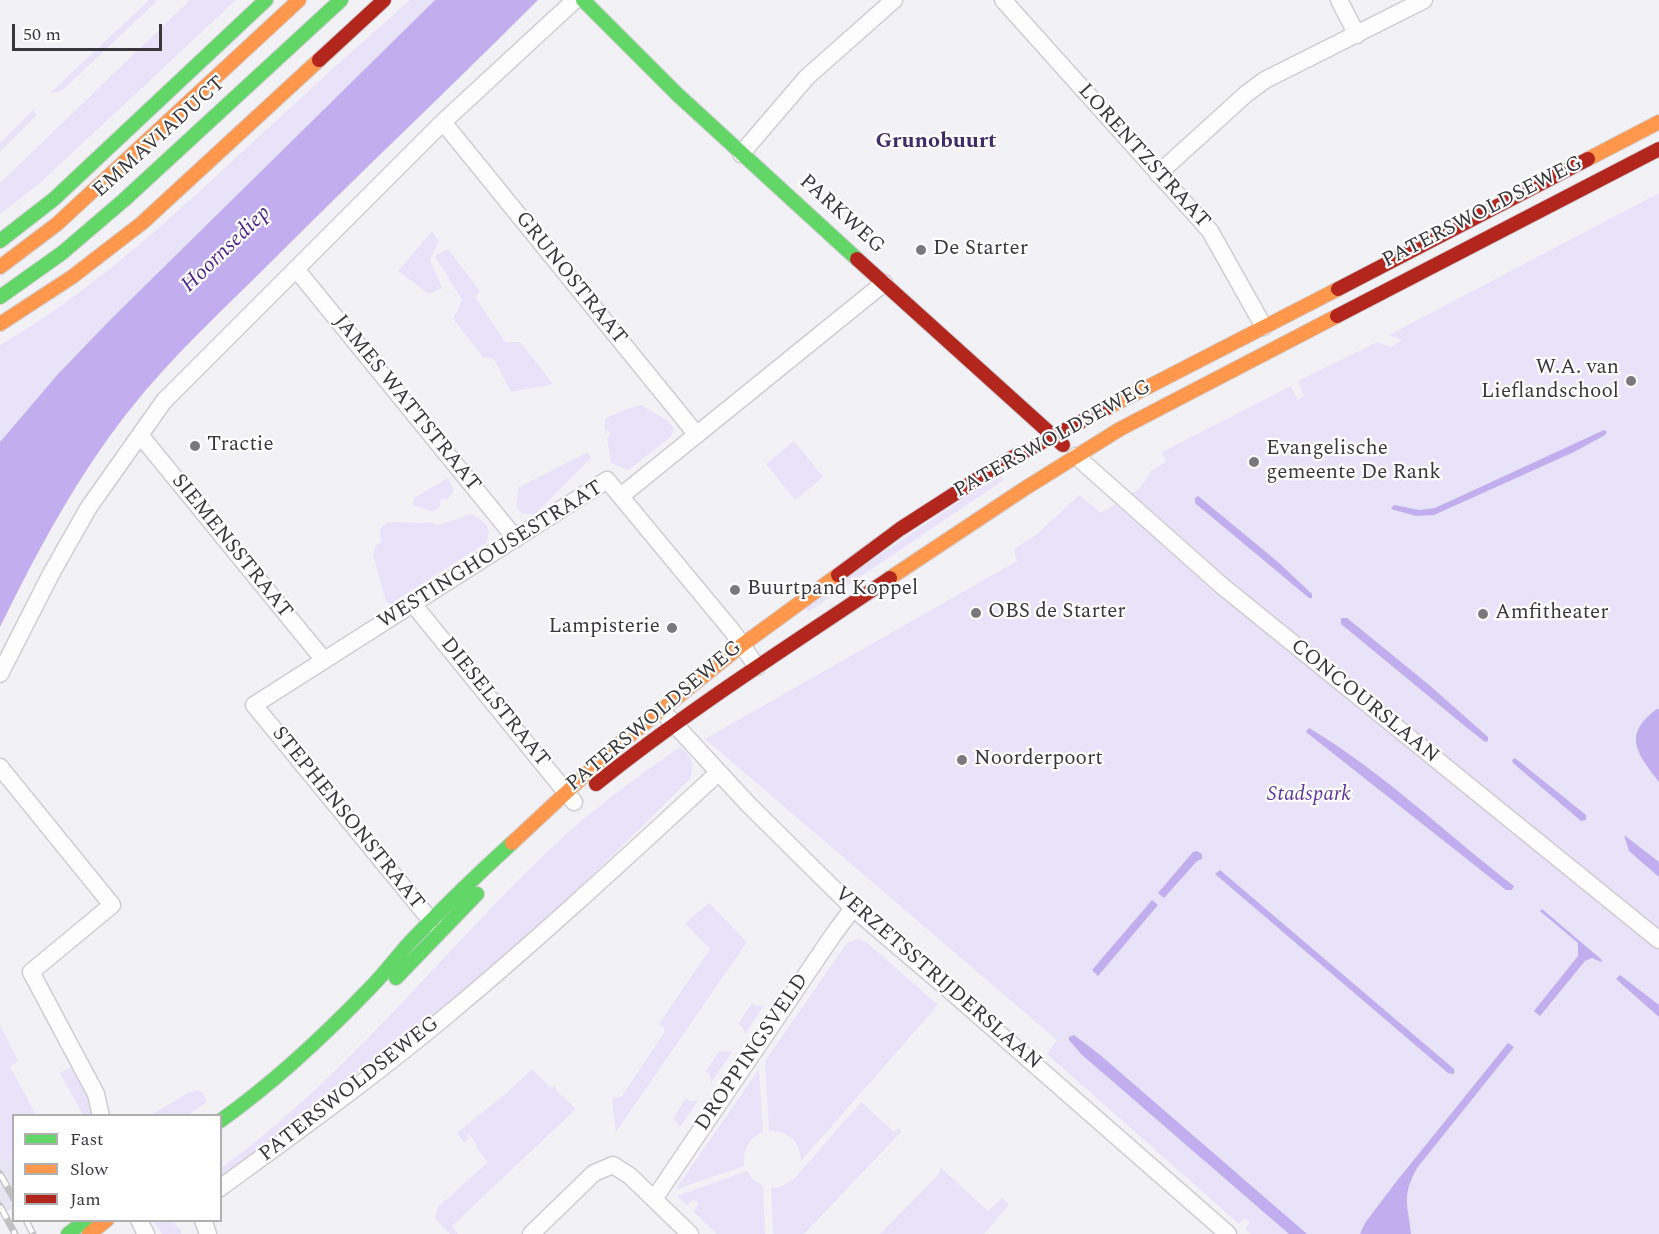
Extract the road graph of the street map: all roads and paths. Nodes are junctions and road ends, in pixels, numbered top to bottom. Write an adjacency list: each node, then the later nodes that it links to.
1 (266, 0): 17 (main road)
2 (299, 0): 18 (main road, EMMAVIADUCT)
3 (341, 0): 21 (main road, EMMAVIADUCT)
4 (384, 0): 22 (main road)
5 (575, 0): 13 (street)
6 (583, 0): 15 (main road, PARKWEG)
7 (894, 0): 15 (street)
8 (1003, 0): 16 (street, LORENTZSTRAAT)
9 (1339, 0): 11 (street)
10 (1424, 0): 11 (street)
11 (1357, 35): 16 (street)
12 (1659, 122): 23 (main road, PATERSWOLDSEWEG)
13 (443, 123): 19 (street); 25 (street, GRUNOSTRAAT)
14 (1659, 149): 27 (main road, PATERSWOLDSEWEG)
15 (741, 154): 20 (main road, PARKWEG)
16 (1158, 174): 23 (street, LORENTZSTRAAT)
17 (0, 241)
18 (0, 267)
19 (296, 268): 24 (street); 29 (street, JAMES WATTSTRAAT)
20 (884, 283): 25 (street, WESTINGHOUSESTRAAT); 26 (main road, PARKWEG)
21 (0, 297)
22 (0, 324)
23 (1264, 327): 26 (main road, PATERSWOLDSEWEG)
24 (140, 435): 32 (street, SIEMENSSTRAAT); 34 (street)
25 (697, 435): 28 (street, WESTINGHOUSESTRAAT)
26 (1053, 436): 27 (main road, PARKWEG); 31 (main road, PATERSWOLDSEWEG)
27 (1076, 456): 33 (main road, PATERSWOLDSEWEG); 43 (street, CONCOURSLAAN)
28 (621, 496): 29 (street, WESTINGHOUSESTRAAT); 31 (street)
29 (516, 539): 30 (street, WESTINGHOUSESTRAAT)
30 (413, 604): 32 (street, WESTINGHOUSESTRAAT); 40 (street, DIESELSTRAAT)
31 (742, 645): 33 (street); 36 (main road, PATERSWOLDSEWEG)
32 (323, 659): 35 (street, WESTINGHOUSESTRAAT)
33 (756, 668): 37 (main road, PATERSWOLDSEWEG)
34 (0, 674)
35 (254, 705): 42 (street, STEPHENSONSTRAAT)
36 (660, 709): 37 (street, VERZETSSTRIJDERSLAAN); 40 (main road, PATERSWOLDSEWEG)
37 (674, 724): 39 (street, VERZETSSTRIJDERSLAAN); 40 (main road, PATERSWOLDSEWEG)
38 (0, 767): 44 (street)
39 (718, 773): 41 (street, VERZETSSTRIJDERSLAAN); 47 (street, PATERSWOLDSEWEG)
40 (570, 797): 42 (main road, PATERSWOLDSEWEG)
41 (853, 908): 48 (street, DROPPINGSVELD); 55 (street, VERZETSSTRIJDERSLAAN)
42 (436, 927): 45 (main road, PATERSWOLDSEWEG); 46 (main road, PATERSWOLDSEWEG)
43 (1659, 940)
44 (101, 1114)
45 (222, 1120)
46 (222, 1135)
47 (222, 1187)
48 (654, 1198): 53 (street); 54 (street)
49 (85, 1222): 51 (main road)
50 (106, 1222): 52 (main road)
51 (68, 1234)
52 (89, 1234)
53 (531, 1234)
54 (690, 1234)
55 (1228, 1234)

